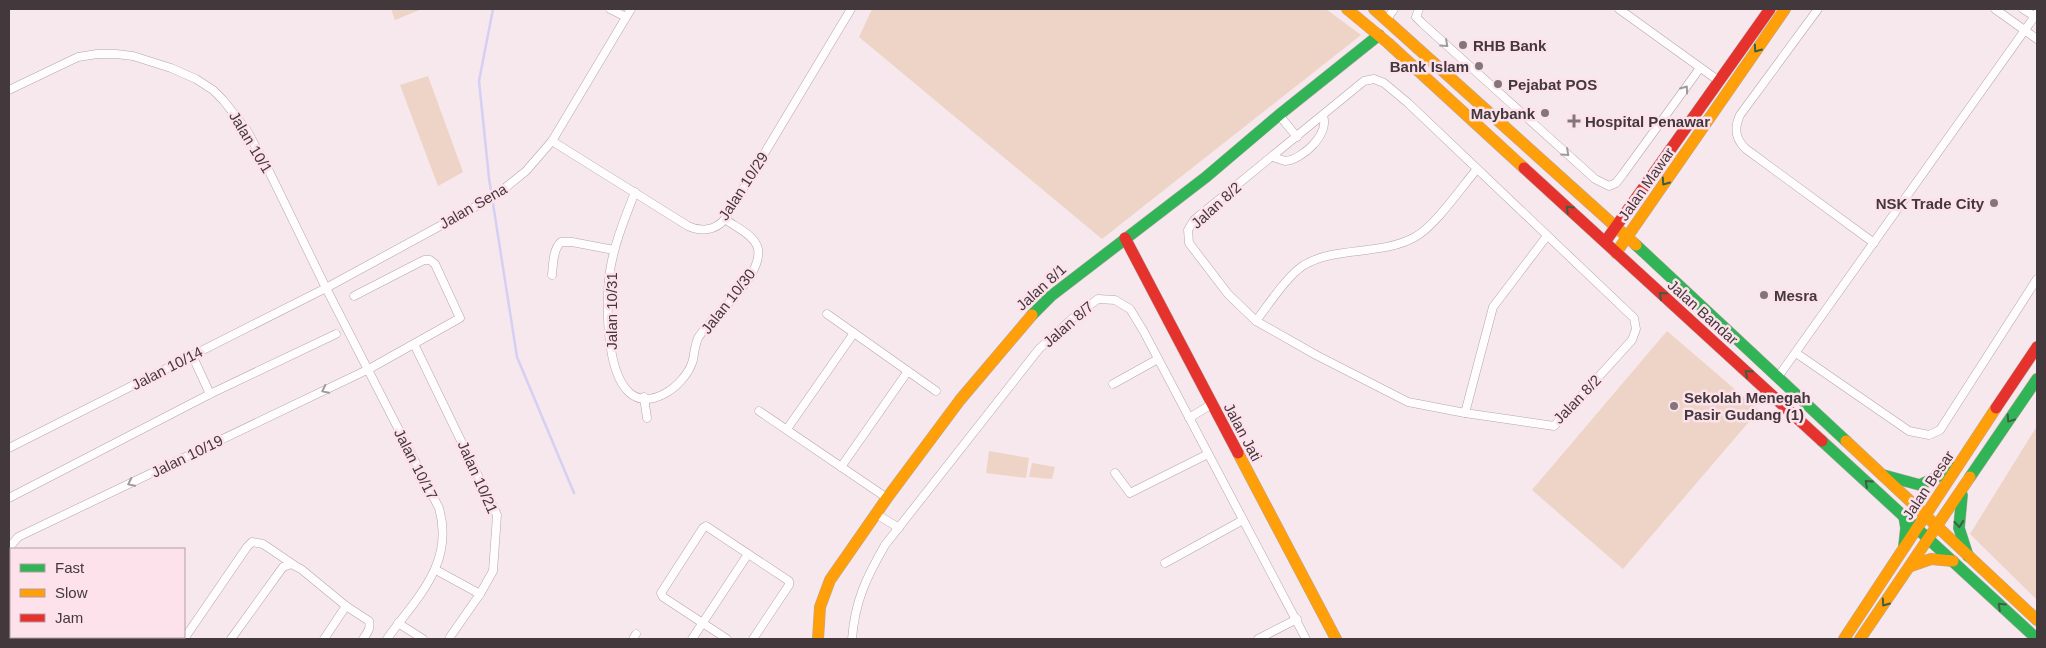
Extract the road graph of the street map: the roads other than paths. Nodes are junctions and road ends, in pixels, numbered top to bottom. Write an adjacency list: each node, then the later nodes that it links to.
1 (610, 9): 15 (street)
2 (631, 9): 15 (street, Jalan Sena)
3 (851, 9): 30 (street, Jalan 10/29)
4 (1347, 9): 18 (main road, Jalan Bandar)
5 (1374, 9): 16 (main road, Jalan Bandar)
6 (1394, 9): 16 (street)
7 (1420, 9): 20 (street, one-way to 20)
8 (1619, 9): 20 (street)
9 (1770, 9): 21 (main road, Jalan Mawar)
10 (1785, 9): 33 (main road, Jalan Mawar, one-way to 33)
11 (1818, 9): 36 (street)
12 (1995, 9): 17 (street)
13 (2023, 9): 14 (street)
14 (2036, 16): 17 (street)
15 (626, 17): 26 (street, Jalan Sena)
16 (1387, 19): 31 (main road, Jalan Bandar)
17 (2026, 30): 19 (street); 36 (street)
18 (1379, 35): 23 (main road, Jalan 8/1); 35 (main road, Jalan Bandar, one-way to 18)
19 (2037, 39)
20 (1700, 68): 21 (street)
21 (1719, 82): 31 (main road, Jalan Mawar)
22 (9, 90): 41 (street, Jalan 10/1)
23 (1279, 115): 25 (street); 34 (main road, Jalan 8/1)
24 (1323, 116): 25 (street, Jalan 8/2); 27 (street); 28 (street, Jalan 8/2)
25 (1297, 137): 27 (street, Jalan 8/2)
26 (552, 141): 29 (street, Jalan 10/29); 41 (street, Jalan Sena)
27 (1273, 157): 44 (street, Jalan 8/2)
28 (1477, 169): 32 (street, Jalan 8/2); 44 (street)
29 (634, 192): 30 (street, Jalan 10/29); 37 (street, Jalan 10/31)
30 (725, 220): 59 (street, Jalan 10/30)
31 (1616, 227): 33 (main road, Jalan Bandar); 35 (main road, Jalan Mawar)
32 (1547, 236): 62 (street); 62 (street, Jalan 8/2)
33 (1627, 237): 38 (main road, Jalan Mawar); 54 (main road, Jalan Bandar)
34 (1125, 238): 60 (main road, Jalan Jati); 74 (main road, Jalan 8/1)
35 (1605, 242): 38 (main road, Jalan Bandar)
36 (1874, 243): 49 (street)
37 (614, 250): 39 (street); 59 (street, Jalan 10/31)
38 (1616, 252): 77 (main road, Jalan Bandar, one-way to 38)
39 (552, 275)
40 (2037, 279): 49 (street)
41 (326, 288): 50 (street, Jalan 10/14); 52 (street, Jalan 10/17)
42 (354, 296): 47 (street, Jalan 10/19)
43 (827, 314): 45 (street)
44 (1256, 321): 62 (street, Jalan 8/2)
45 (854, 333): 53 (street); 65 (street)
46 (336, 334): 58 (street)
47 (414, 344): 52 (street, Jalan 10/19); 92 (street, Jalan 10/21)
48 (2037, 347): 68 (main road, Jalan Besar)
49 (1796, 353): 54 (street)
50 (192, 355): 58 (street); 66 (street, Jalan 10/14)
51 (1158, 359): 56 (street); 64 (street, Jalan 8/7); 80 (street, Jalan 8/7)
52 (369, 369): 83 (street, Jalan 10/19, one-way to 83); 91 (street, Jalan 10/17)
53 (908, 372): 57 (street); 69 (street)
54 (1778, 377): 71 (main road, Jalan Bandar)
55 (2037, 379): 72 (main road, Jalan Besar, one-way to 72)
56 (1113, 384)
57 (936, 391)
58 (210, 394): 73 (street)
59 (644, 398): 63 (street)
60 (1212, 404): 64 (street); 112 (main road, Jalan Jati)
61 (759, 411): 65 (street)
62 (1465, 413)
63 (647, 418)
64 (1189, 418): 67 (street, Jalan 8/7)
65 (786, 429): 69 (street)
66 (9, 448)
67 (1208, 454): 70 (street); 78 (street, Jalan 8/7)
68 (1959, 466): 71 (main road); 76 (main road, Jalan Besar)
69 (841, 467): 74 (street)
70 (1115, 473)
71 (1883, 475): 76 (main road, Jalan Bandar)
72 (1963, 490): 79 (main road, Jalan Besar); 86 (main road, one-way to 86)
73 (9, 498)
74 (887, 498): 75 (main road, Jalan 8/1)
75 (876, 514): 80 (street); 108 (main road, Jalan 8/1)
76 (1926, 515): 79 (main road, Jalan Bandar); 81 (main road, Jalan Besar)
77 (1904, 516): 81 (main road, Jalan Bandar); 84 (main road)
78 (1243, 520): 88 (street); 94 (street, Jalan 8/7)
79 (1937, 527): 82 (main road, Jalan Besar); 86 (main road, Jalan Bandar)
80 (899, 528): 109 (street, Jalan 8/7)
81 (1917, 528): 82 (main road, Jalan Bandar); 84 (main road, Jalan Besar)
82 (1929, 538): 87 (main road, Jalan Bandar); 90 (main road, Jalan Besar)
83 (9, 548)
84 (1902, 550): 113 (main road, Jalan Besar)
85 (748, 554): 97 (street); 97 (street); 107 (street)
86 (1968, 556): 95 (main road, Jalan Bandar)
87 (1953, 561): 90 (main road); 115 (main road, Jalan Bandar, one-way to 87)
88 (1165, 563)
89 (295, 566): 93 (street); 99 (street); 100 (street)
90 (1910, 566): 114 (main road, Jalan Besar, one-way to 114)
91 (436, 570): 92 (street); 96 (street, Jalan 10/17)
92 (480, 594): 98 (street, Jalan 10/21)
93 (346, 606): 101 (street); 102 (street)
94 (1297, 619): 110 (street); 111 (street, Jalan 8/7)
95 (2037, 620)
96 (398, 623): 103 (street, Jalan 10/17); 104 (street)
97 (703, 623): 105 (street); 106 (street)
98 (450, 637)
99 (185, 638)
100 (231, 639)
101 (324, 639)
102 (363, 639)
103 (387, 639)
104 (421, 639)
105 (692, 639)
106 (727, 639)
107 (753, 639)
108 (818, 639)
109 (852, 639)
110 (1258, 639)
111 (1306, 639)
112 (1336, 639)
113 (1844, 639)
114 (1860, 639)
115 (2037, 639)

